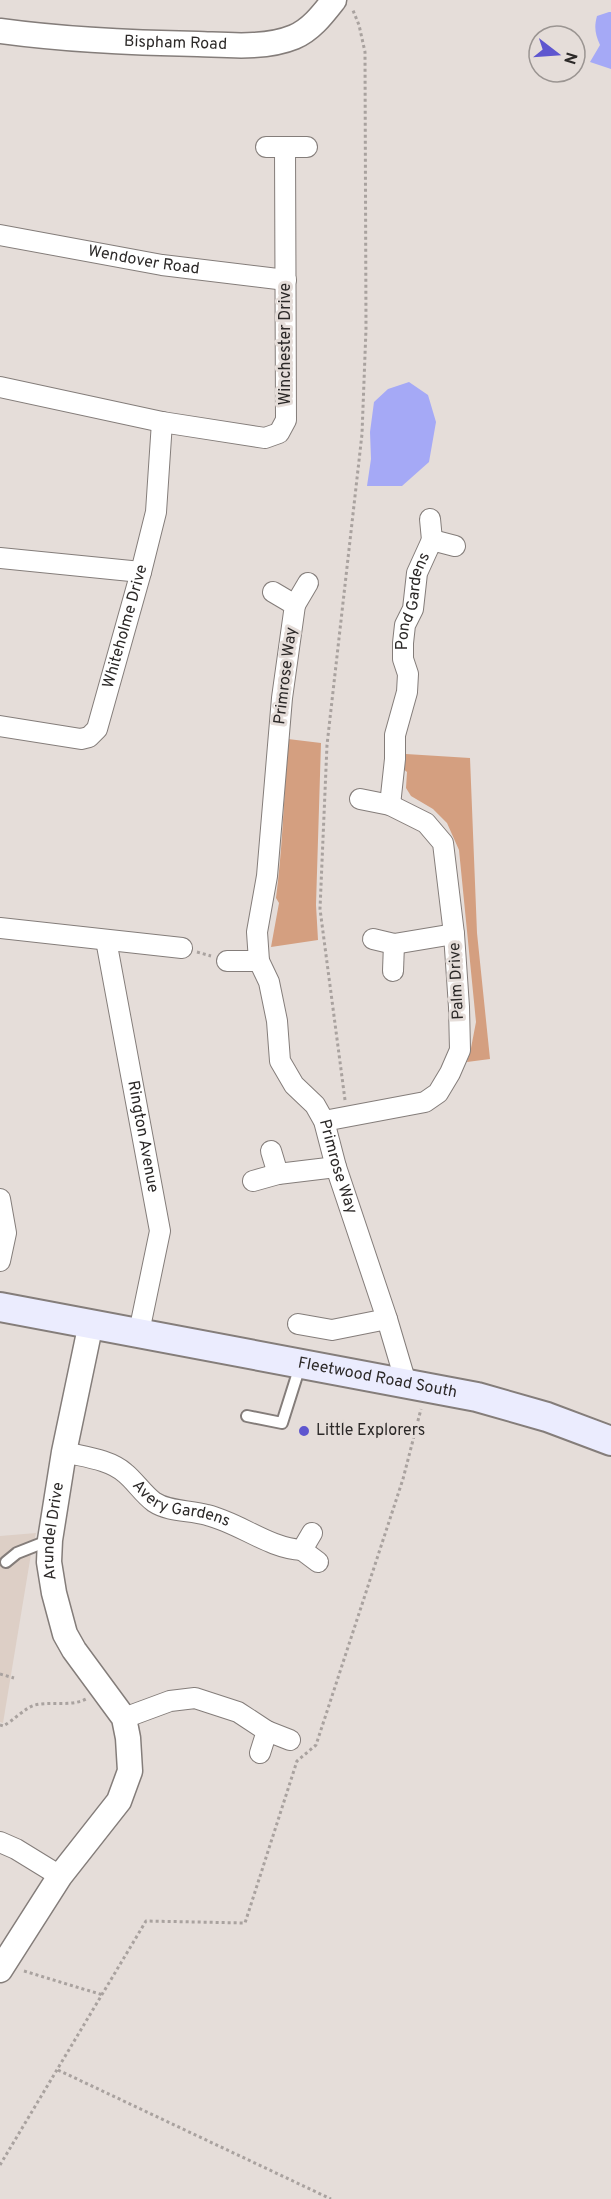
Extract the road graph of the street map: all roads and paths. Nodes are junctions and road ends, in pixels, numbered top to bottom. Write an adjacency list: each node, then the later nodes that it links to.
1 (334, 0): 3 (street, Bispham Road)
2 (349, 0): 31 (path)
3 (0, 31)
4 (266, 147): 5 (street)
5 (285, 147): 6 (street); 8 (street, Winchester Drive)
6 (307, 147)
7 (0, 235): 8 (street, Wendover Road)
8 (286, 280): 10 (street, Winchester Drive)
9 (0, 387): 10 (street, Winchester Drive)
10 (162, 422): 15 (street, Whiteholme Drive)
11 (430, 519): 12 (street, Pond Gardens)
12 (432, 540): 13 (street, Pond Gardens); 21 (street, Pond Gardens)
13 (455, 546)
14 (0, 558): 15 (street)
15 (141, 572): 19 (street, Whiteholme Drive)
16 (308, 583): 18 (street, Primrose Way)
17 (273, 592): 18 (street, Primrose Way)
18 (296, 605): 29 (street, Primrose Way)
19 (0, 726)
20 (360, 799): 21 (street, Palm Drive)
21 (390, 805): 23 (street, Palm Drive)
22 (0, 928): 25 (street)
23 (454, 934): 26 (street); 31 (street, Palm Drive)
24 (373, 939): 26 (street)
25 (106, 940): 27 (street); 43 (street, Rington Avenue)
26 (394, 944): 30 (street)
27 (182, 948): 28 (path)
28 (227, 961): 29 (street)
29 (259, 961): 32 (street, Primrose Way)
30 (393, 971)
31 (347, 1117): 32 (street, Palm Drive)
32 (324, 1121): 34 (street, Primrose Way)
33 (271, 1151): 35 (street)
34 (336, 1167): 35 (street); 40 (street, Primrose Way)
35 (278, 1174): 36 (street)
36 (253, 1181)
37 (0, 1199): 38 (street)
38 (0, 1261)
39 (0, 1307): 41 (main road, Fleetwood Road South)
40 (387, 1319): 42 (street); 45 (street, Primrose Way)
41 (91, 1323): 43 (main road, Fleetwood Road South); 48 (street, Arundel Drive)
42 (298, 1324)
43 (139, 1332): 44 (main road, Fleetwood Road South)
44 (301, 1363): 45 (main road, Fleetwood Road South); 46 (lane)
45 (416, 1385): 47 (main road, Fleetwood Road South); 65 (path)
46 (247, 1416)
47 (611, 1441)
48 (64, 1452): 50 (street, Arundel Drive); 51 (street, Avery Gardens)
49 (312, 1533): 51 (street)
50 (50, 1540): 52 (lane); 56 (street, Arundel Drive)
51 (302, 1550): 53 (street, Avery Gardens)
52 (6, 1562)
53 (318, 1562)
54 (0, 1674): 55 (path)
55 (14, 1678)
56 (104, 1691): 57 (street, Arundel Drive); 58 (path)
57 (124, 1718): 59 (street); 63 (street, Arundel Drive)
58 (0, 1725)
59 (267, 1731): 60 (street); 61 (street)
60 (290, 1740)
61 (260, 1753)
62 (0, 1842): 63 (street)
63 (60, 1876): 64 (street, Arundel Drive)
64 (2, 1967): 65 (path)
65 (102, 1995): 66 (path)
66 (58, 2070): 67 (path); 68 (path)
67 (0, 2165)
68 (331, 2199)

